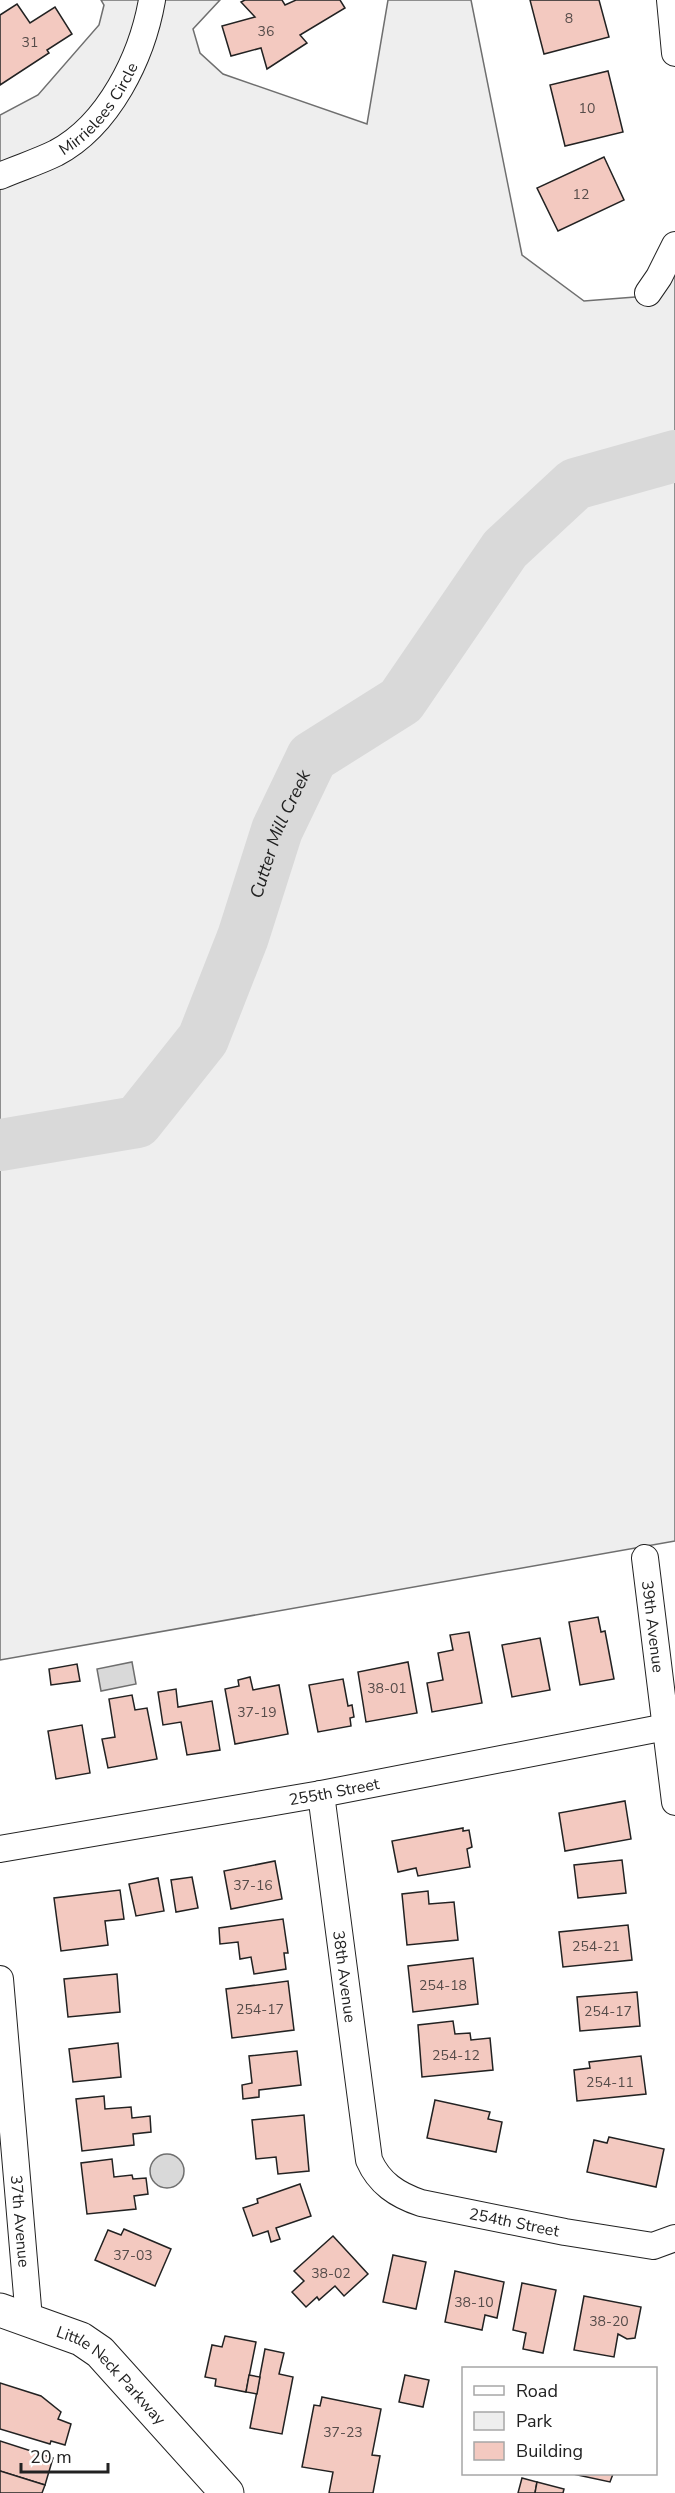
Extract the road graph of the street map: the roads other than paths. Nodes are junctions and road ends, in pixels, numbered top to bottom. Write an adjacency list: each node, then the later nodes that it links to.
1 (152, 0): 4 (street, Mirrielees Circle)
2 (670, 0): 3 (street)
3 (675, 52)
4 (0, 176)
5 (675, 245): 6 (street)
6 (648, 293)
7 (645, 1558): 8 (street, 39th Avenue)
8 (666, 1727): 9 (street, 255th Street); 10 (street, 39th Avenue)
9 (321, 1794): 11 (street, 255th Street); 13 (street, 38th Avenue)
10 (675, 1802)
11 (0, 1849)
12 (0, 1979): 15 (street, 37th Avenue)
13 (369, 2160): 14 (street, 254th Street)
14 (675, 2238)
15 (14, 2314): 16 (street, Little Neck Parkway)
16 (227, 2493)

